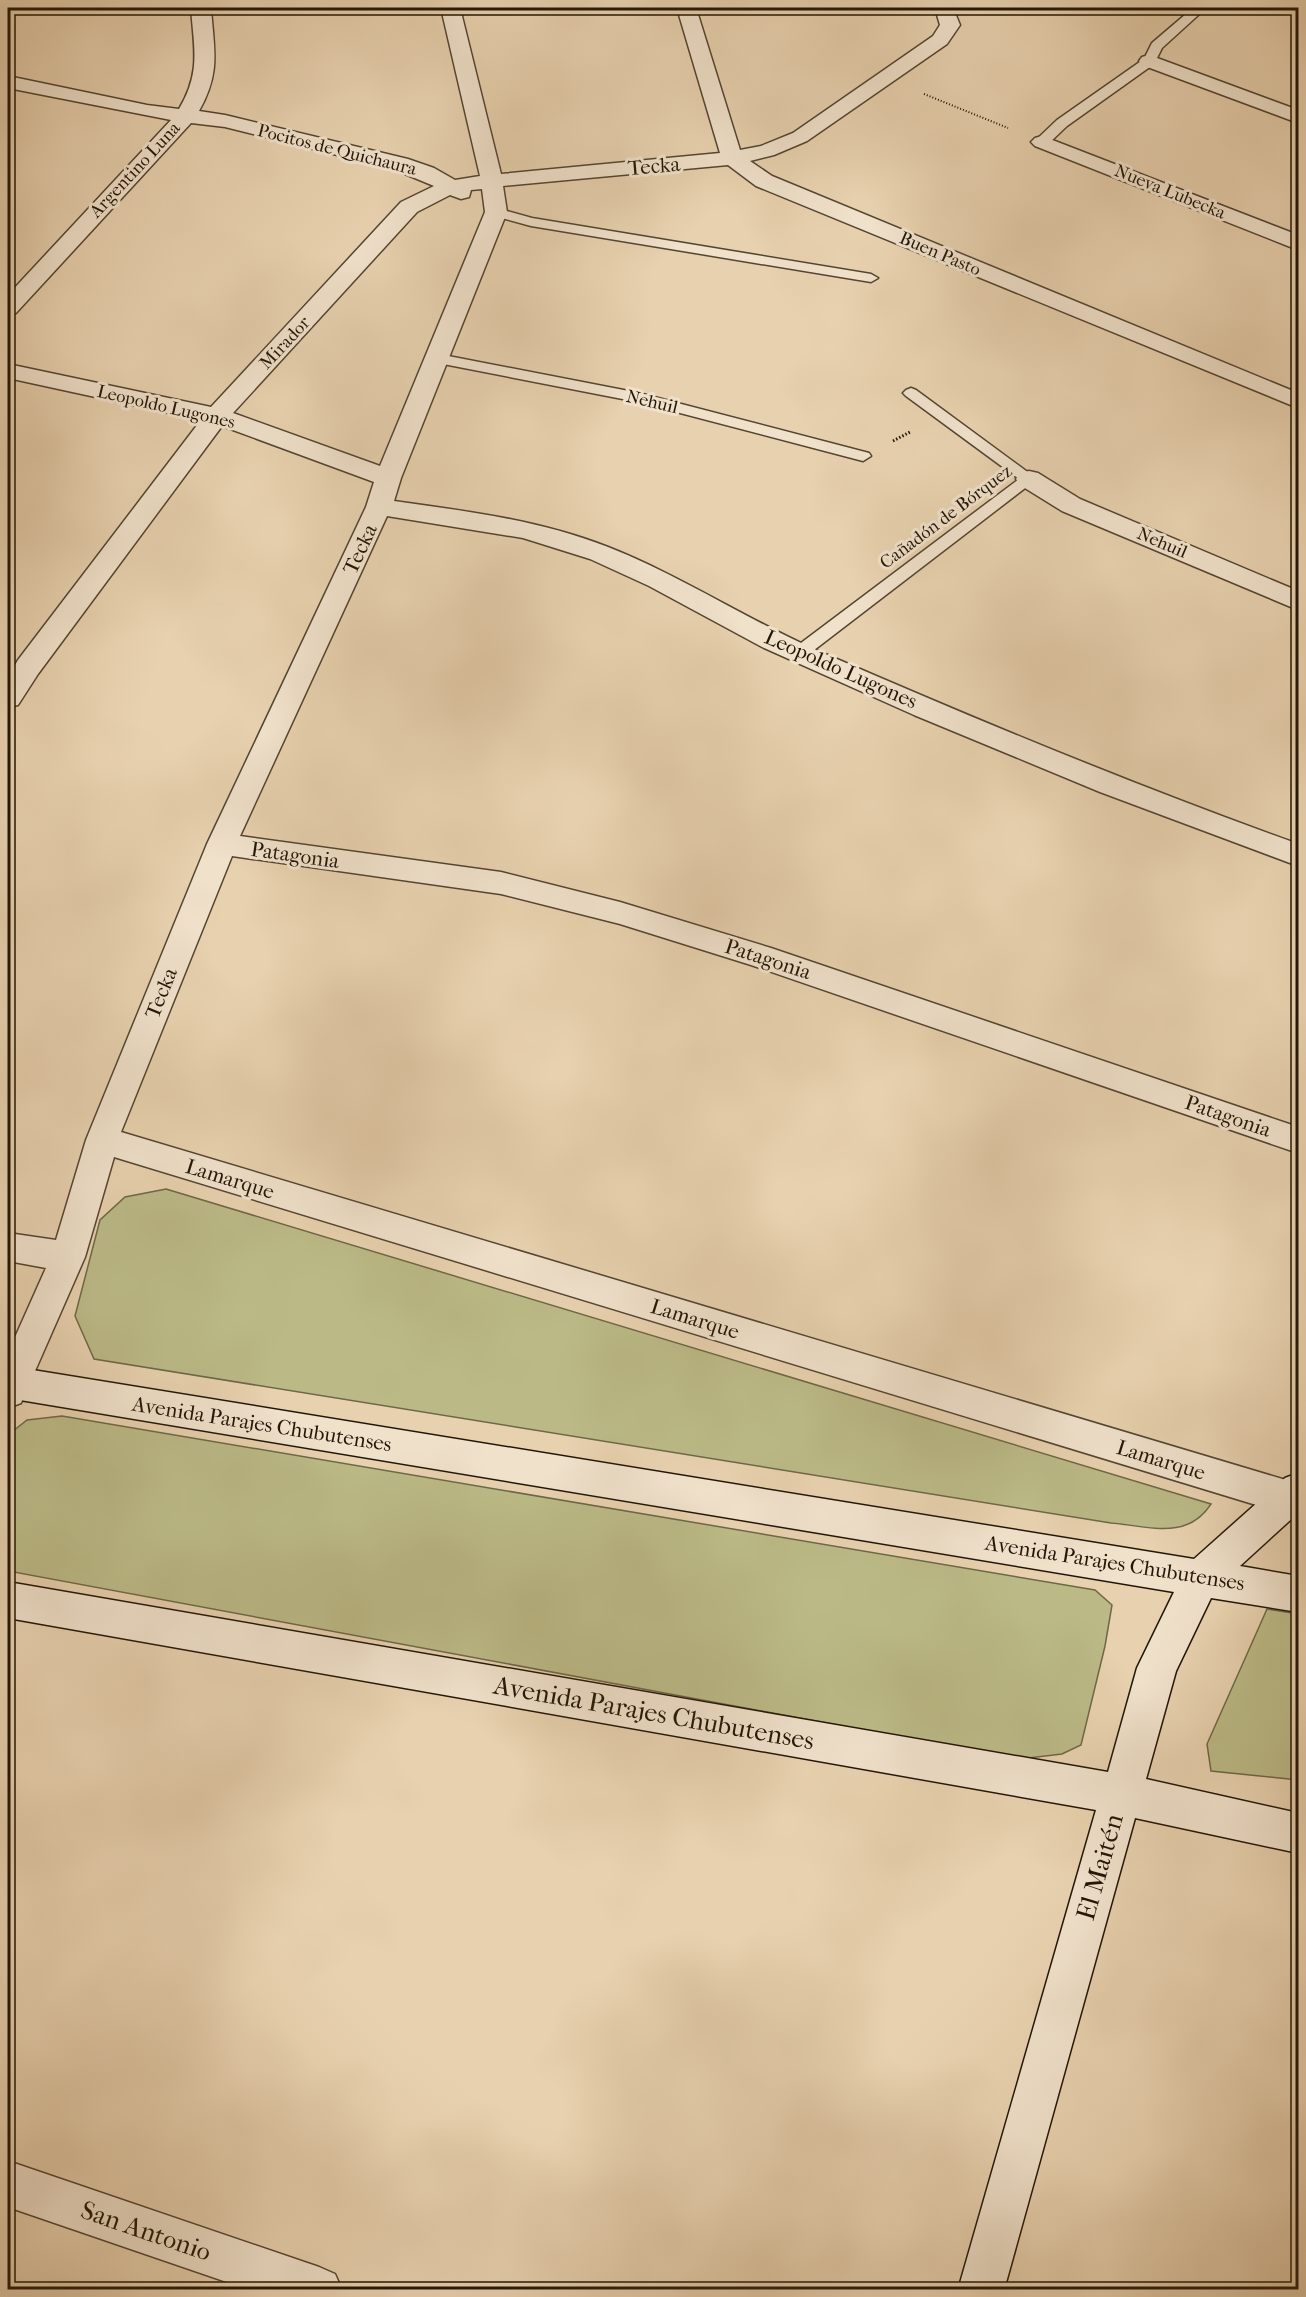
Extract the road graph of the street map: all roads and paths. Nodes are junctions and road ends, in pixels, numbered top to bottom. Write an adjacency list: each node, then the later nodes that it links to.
1 (201, 8): 9 (street, Argentino Luna)
2 (450, 8): 13 (street)
3 (686, 8): 12 (street)
4 (944, 8): 7 (street, Tecka)
5 (1200, 8): 6 (lane)
6 (1149, 61): 10 (street); 11 (lane)
7 (884, 78): 11 (path); 12 (street, Tecka)
8 (8, 82): 9 (street, Pocitos de Quichaura)
9 (184, 117): 14 (street, Pocitos de Quichaura); 18 (street, Argentino Luna)
10 (1299, 117)
11 (1042, 142): 16 (street, Nueva Lubecka)
12 (732, 158): 13 (street, Tecka); 22 (street, Buen Pasto)
13 (492, 181): 14 (street, Mirador); 15 (street, Tecka)
14 (450, 186): 15 (street, Pocitos de Quichaura); 24 (street, Mirador)
15 (496, 213): 17 (lane, Pocitos de Quichaura); 19 (street, Tecka)
16 (1299, 243)
17 (871, 278)
18 (8, 308)
19 (438, 359): 25 (lane, Nehuil); 26 (street, Tecka)
20 (8, 371): 24 (street, Leopoldo Lugones)
21 (911, 393): 23 (lane, Cañadón de Bórquez)
22 (1299, 401)
23 (943, 415): 25 (path); 27 (lane, Cañadón de Bórquez)
24 (218, 416): 26 (street, Leopoldo Lugones); 31 (street, Mirador)
25 (863, 456)
26 (388, 478): 28 (street, Tecka)
27 (1029, 479): 29 (street, Nehuil); 30 (lane, Cañadón de Bórquez)
28 (379, 507): 30 (street, Leopoldo Lugones); 33 (street, Tecka)
29 (1299, 601)
30 (799, 653): 34 (street, Leopoldo Lugones)
31 (18, 665): 32 (street, Mirador)
32 (8, 698)
33 (222, 844): 35 (street, Tecka); 36 (street, Patagonia)
34 (1299, 855)
35 (102, 1140): 38 (street, Tecka); 40 (street, Lamarque)
36 (1299, 1140)
37 (8, 1247): 38 (street)
38 (68, 1257): 39 (street, Tecka)
39 (9, 1386): 41 (street, Avenida Parajes Chubutenses)
40 (1294, 1494): 41 (street, El Maitén)
41 (1201, 1577): 42 (street, Avenida Parajes Chubutenses); 44 (street, El Maitén)
42 (1299, 1594)
43 (8, 1600): 44 (street, Avenida Parajes Chubutenses)
44 (1120, 1794): 45 (street, Avenida Parajes Chubutenses); 48 (street, El Maitén)
45 (1299, 1833)
46 (8, 2184): 47 (street, San Antonio)
47 (319, 2289)
48 (981, 2289)

